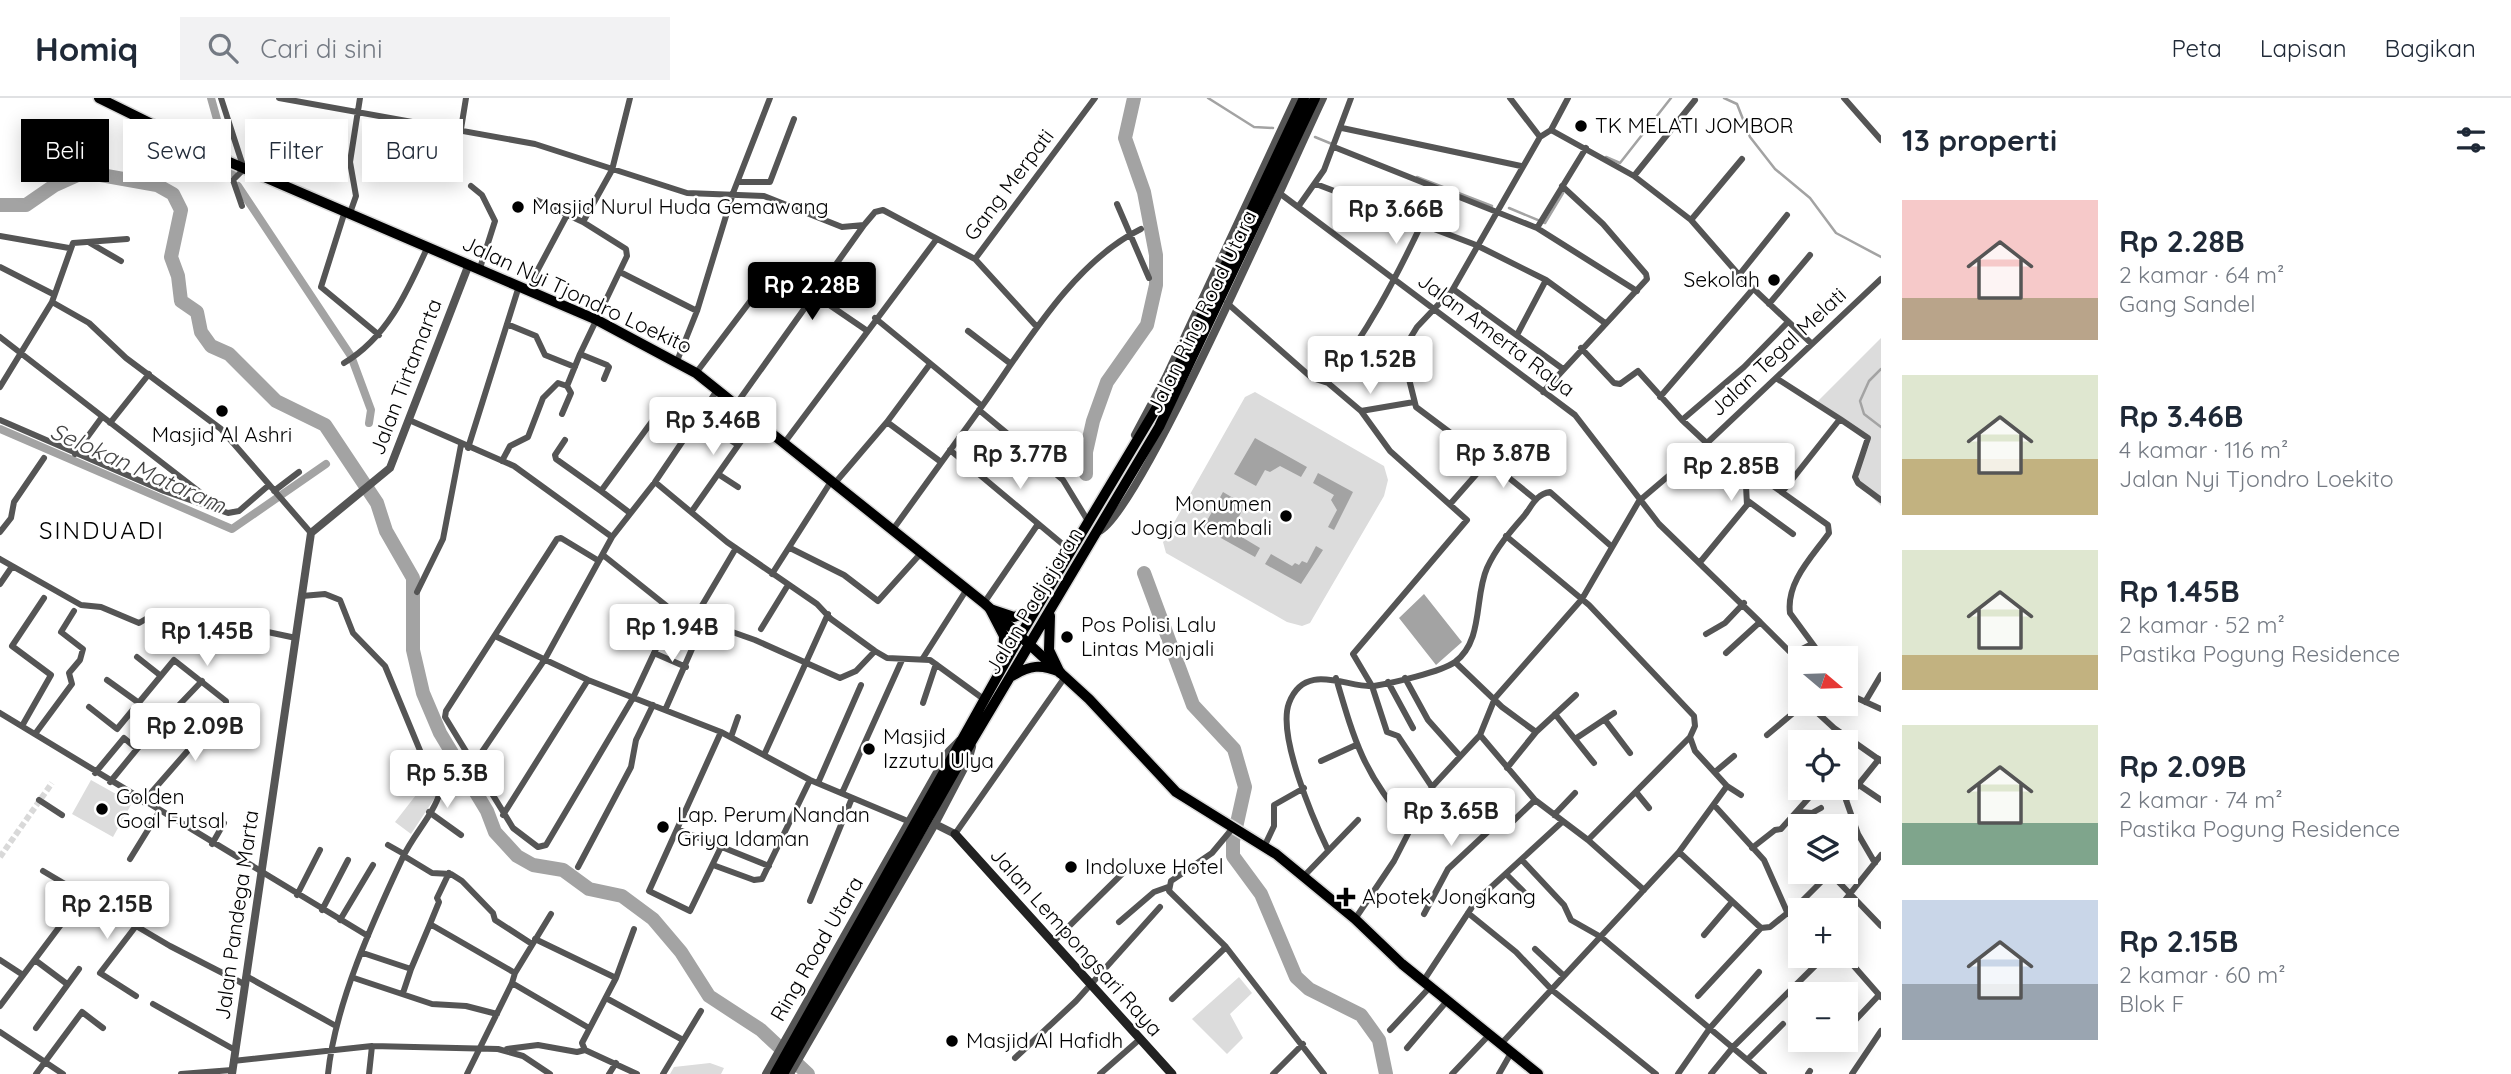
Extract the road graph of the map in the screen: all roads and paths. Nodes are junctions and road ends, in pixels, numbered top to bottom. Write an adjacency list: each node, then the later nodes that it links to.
1 (99, 98): 31 (main road, Jalan Nyi Tjondro Loekito)
2 (221, 98): 31 (street)
3 (279, 98): 18 (street)
4 (360, 98): 18 (street)
5 (466, 98): 20 (street)
6 (630, 98): 32 (street)
7 (770, 98): 34 (street)
8 (1095, 98): 63 (street, Gang Merpati)
9 (1296, 98): 92 (street, Jalan Ring Road Utara)
10 (1304, 98): 92 (main road, Jalan Padjajaran)
11 (1315, 98): 165 (main road, Jalan Padjajaran)
12 (1323, 98): 38 (street, Jalan Ring Road Utara)
13 (1351, 98): 22 (street)
14 (1510, 98): 25 (street)
15 (1568, 98): 24 (street)
16 (1843, 98): 26 (street)
17 (1695, 100): 33 (street)
18 (358, 112): 19 (street); 45 (street)
19 (400, 119)
20 (463, 119)
21 (794, 119): 34 (street)
22 (1342, 128): 27 (street); 30 (street)
23 (463, 129): 32 (street)
24 (1551, 130): 25 (street); 28 (street)
25 (1540, 137): 30 (street)
26 (1881, 140)
27 (1334, 147): 35 (street); 44 (street)
28 (1586, 148): 33 (street); 36 (street)
29 (1742, 159): 48 (street)
30 (1521, 166): 44 (street)
31 (242, 168): 42 (street); 45 (main road, Jalan Nyi Tjondro Loekito)
32 (612, 170): 39 (street); 49 (street)
33 (1634, 176): 48 (street)
34 (738, 182): 39 (street)
35 (1316, 184): 43 (street); 50 (street)
36 (1562, 186): 52 (street); 77 (street)
37 (471, 187): 67 (street)
38 (1278, 192): 43 (street, Jalan Amerta Raya); 81 (street, Jalan Ring Road Utara)
39 (733, 193): 51 (street); 84 (street)
40 (536, 200): 46 (street)
41 (1117, 204): 54 (street)
42 (242, 206)
43 (1298, 207): 73 (street, Jalan Amerta Raya)
44 (1495, 211): 52 (street); 59 (street)
45 (348, 212): 60 (main road, Jalan Nyi Tjondro Loekito); 95 (street)
46 (567, 215): 49 (street); 74 (street)
47 (1787, 215): 69 (street)
48 (1691, 220): 69 (street)
49 (583, 222): 68 (street)
50 (1422, 223): 59 (street); 73 (street)
51 (864, 225): 57 (street); 80 (street)
52 (1537, 228): 77 (street)
53 (1141, 229): 54 (street)
54 (1130, 234): 70 (street); 90 (street)
55 (0, 236): 61 (street)
56 (127, 239): 58 (street)
57 (936, 240): 63 (street); 85 (street)
58 (89, 243): 61 (street); 64 (street)
59 (1476, 245): 72 (street); 75 (street)
60 (428, 246): 65 (main road, Jalan Nyi Tjondro Loekito); 95 (street)
61 (69, 248): 78 (street)
62 (1810, 255): 82 (street)
63 (975, 259): 90 (street)
64 (121, 261)
65 (469, 264): 67 (main road, Jalan Nyi Tjondro Loekito); 126 (street, Jalan Tirtamarta)
66 (0, 267): 78 (street)
67 (480, 268): 74 (main road, Jalan Nyi Tjondro Loekito)
68 (620, 272): 84 (street); 86 (street)
69 (1739, 275): 76 (street)
70 (1149, 278)
71 (1881, 279): 97 (street, Jalan Tegal Melati)
72 (1546, 280): 88 (street); 94 (street)
73 (1395, 281): 83 (street, Jalan Amerta Raya); 111 (street)
74 (523, 288): 86 (main road, Jalan Nyi Tjondro Loekito); 89 (street)
75 (1453, 289): 83 (street); 94 (street)
76 (1753, 289): 82 (street); 116 (street)
77 (1637, 291): 88 (street)
78 (52, 298): 99 (street); 108 (street)
79 (825, 302): 91 (street)
80 (809, 303): 107 (street); 118 (street)
81 (1227, 303): 111 (street); 165 (street, Jalan Ring Road Utara)
82 (1769, 303): 87 (street)
83 (1432, 309): 115 (street, Jalan Amerta Raya); 117 (street)
84 (697, 311): 102 (street)
85 (875, 318): 91 (street); 103 (street)
86 (597, 320): 100 (street); 102 (main road, Jalan Nyi Tjondro Loekito)
87 (1788, 322): 97 (street); 128 (street)
88 (1605, 323): 98 (street)
89 (507, 324): 105 (street); 137 (street)
90 (1037, 327): 104 (street)
91 (866, 330): 134 (street)
92 (1192, 330): 162 (main road, Jalan Padjajaran)
93 (968, 331): 104 (street)
94 (1518, 333): 106 (street)
95 (379, 335): 101 (street)
96 (0, 337): 99 (street)
97 (1812, 344): 109 (street, Jalan Tegal Melati)
98 (1581, 348): 106 (street); 116 (street)
99 (20, 352): 113 (street); 122 (street)
100 (580, 354): 105 (street); 110 (street)
101 (350, 359)
102 (677, 361): 107 (main road, Jalan Nyi Tjondro Loekito)
103 (930, 364): 119 (street); 129 (street)
104 (1012, 364): 119 (street)
105 (575, 367): 112 (street)
106 (1563, 369): 115 (street)
107 (696, 373): 114 (main road, Jalan Nyi Tjondro Loekito)
108 (149, 374): 130 (street); 148 (street)
109 (1776, 378): 124 (street); 135 (street, Jalan Tegal Melati)
110 (604, 379)
111 (1328, 383): 120 (street)
112 (567, 386): 121 (street); 141 (street)
113 (0, 387)
114 (719, 389): 118 (main road, Jalan Nyi Tjondro Loekito); 123 (street)
115 (1543, 392): 156 (street, Jalan Amerta Raya)
116 (1660, 397): 128 (street)
117 (1414, 402): 120 (street); 142 (street)
118 (738, 404): 127 (main road, Jalan Nyi Tjondro Loekito); 131 (street)
119 (980, 408): 138 (street); 162 (street)
120 (1361, 411): 158 (street)
121 (562, 414)
122 (102, 417): 130 (street); 139 (street)
123 (698, 419): 131 (street); 132 (street)
124 (1840, 419): 152 (street); 155 (street)
125 (0, 420): 139 (street)
126 (409, 420): 137 (street); 167 (street, Jalan Tirtamarta)
127 (756, 420): 134 (main road, Jalan Nyi Tjondro Loekito); 136 (street)
128 (1682, 420): 135 (street)
129 (887, 422): 143 (street); 146 (street)
130 (110, 424): 160 (street)
131 (719, 433): 136 (street)
132 (686, 436): 147 (street); 151 (street)
133 (565, 440): 151 (street)
134 (785, 442): 146 (main road, Jalan Nyi Tjondro Loekito)
135 (1706, 444): 149 (street); 156 (street, Jalan Tegal Melati)
136 (738, 445): 145 (street)
137 (464, 446): 141 (street); 184 (street)
138 (950, 450): 143 (street); 163 (street)
139 (75, 454): 160 (street)
140 (44, 458): 166 (street)
141 (502, 461): 170 (street)
142 (1488, 461): 154 (street); 158 (street)
143 (941, 462): 164 (street)
144 (299, 472): 153 (street)
145 (719, 474): 150 (street); 159 (street)
146 (833, 481): 164 (main road, Jalan Nyi Tjondro Loekito); 173 (street)
147 (655, 482): 159 (street); 161 (street)
148 (269, 485): 153 (street); 160 (street)
149 (1746, 486): 152 (street); 157 (street)
150 (738, 487)
151 (601, 491): 161 (street)
152 (1783, 491): 201 (street)
153 (276, 493): 167 (street)
154 (1535, 499): 169 (street); 171 (street)
155 (1881, 500)
156 (1639, 501): 171 (street, Jalan Tegal Melati); 178 (street, Jalan Amerta Raya)
157 (1748, 501): 168 (street); 178 (street)
158 (1451, 503): 225 (street)
159 (692, 511): 172 (street)
160 (228, 513)
161 (630, 513): 170 (street)
162 (1088, 522): 165 (main road); 175 (main road, Jalan Padjajaran)
163 (1038, 524): 175 (street); 189 (street)
164 (894, 528): 174 (main road, Jalan Nyi Tjondro Loekito)
165 (1099, 531): 190 (main road, Jalan Padjajaran)
166 (0, 532)
167 (311, 533): 185 (street, Jalan Pandega Marta)
168 (1793, 534)
169 (1506, 536): 187 (street); 211 (street)
170 (611, 537): 176 (street)
171 (1612, 546): 187 (street, Jalan Tegal Melati)
172 (736, 548): 180 (street); 194 (street)
173 (790, 548): 174 (street); 180 (street)
174 (923, 551): 183 (main road, Jalan Nyi Tjondro Loekito)
175 (1072, 552): 191 (main road, Jalan Padjajaran)
176 (601, 558): 194 (street); 198 (street); 208 (street)
177 (0, 559): 179 (street)
178 (1701, 561): 188 (street, Jalan Amerta Raya)
179 (11, 568): 181 (street); 200 (street)
180 (772, 574): 182 (street)
181 (0, 584)
182 (788, 585): 193 (street); 196 (street)
183 (967, 589): 189 (main road, Jalan Nyi Tjondro Loekito); 207 (street)
184 (416, 592)
185 (302, 596): 200 (street, Jalan Pandega Marta); 290 (street)
186 (44, 598): 245 (street)
187 (1582, 599): 228 (street, Jalan Tegal Melati); 254 (street)
188 (1744, 603): 195 (street, Jalan Amerta Raya); 197 (street)
189 (987, 606): 191 (main road); 199 (main road, Jalan Nyi Tjondro Loekito); 214 (main road)
190 (1052, 608): 202 (main road, Jalan Padjajaran); 215 (main road)
191 (1037, 609): 199 (main road, Jalan Padjajaran)
192 (74, 611): 248 (street)
193 (828, 614): 203 (street); 210 (street)
194 (694, 619): 210 (street)
195 (1760, 621): 201 (street, Jalan Amerta Raya); 205 (street)
196 (761, 629)
197 (1706, 634)
198 (495, 636): 208 (street); 266 (street)
199 (1020, 636): 202 (main road, Jalan Nyi Tjondro Loekito); 214 (main road, Jalan Padjajaran)
200 (296, 638): 326 (street, Jalan Pandega Marta)
201 (1812, 644)
202 (1030, 645): 214 (main road, Jalan Padjajaran); 215 (main road, Jalan Nyi Tjondro Loekito)
203 (875, 651): 209 (street); 210 (street)
204 (654, 653): 213 (street); 213 (street); 227 (street)
205 (1726, 653)
206 (137, 657): 217 (street)
207 (923, 658): 209 (street); 212 (street)
208 (545, 659): 221 (street); 266 (street)
209 (902, 660): 277 (street)
210 (806, 662): 260 (street)
211 (1455, 662): 219 (street); 228 (street)
212 (936, 664): 230 (street); 233 (street)
213 (685, 667): 236 (street)
214 (1006, 674): 215 (main road); 230 (main road, Jalan Padjajaran); 252 (main road, Jalan Padjajaran)
215 (1063, 675): 302 (main road, Jalan Nyi Tjondro Loekito); 303 (street)
216 (1881, 675): 231 (street)
217 (161, 676): 222 (street); 232 (street)
218 (1336, 678): 225 (street); 256 (street); 275 (street)
219 (1405, 678): 223 (street); 261 (street)
220 (107, 680): 232 (street)
221 (588, 680): 227 (street); 292 (street)
222 (202, 681): 257 (street); 285 (street)
223 (1388, 682): 225 (street); 246 (street)
224 (861, 685): 271 (street)
225 (1372, 687): 274 (street)
226 (1576, 695): 240 (street)
227 (633, 698): 234 (street); 292 (street)
228 (1495, 698): 247 (street); 250 (street, Jalan Tegal Melati)
229 (1858, 699): 231 (street)
230 (985, 700): 252 (main road, Jalan Padjajaran)
231 (1865, 702): 237 (street)
232 (139, 703): 235 (street)
233 (923, 703)
234 (653, 705): 236 (street); 324 (street)
235 (89, 707)
236 (666, 708): 249 (street)
237 (1881, 709)
238 (0, 713): 245 (street)
239 (1615, 713): 244 (street)
240 (1555, 714): 247 (street); 255 (street)
241 (1791, 716): 251 (street)
242 (1820, 716): 263 (street)
243 (738, 717): 253 (street)
244 (1605, 720): 255 (street); 259 (street)
245 (22, 726): 248 (street)
246 (1413, 728)
247 (1536, 732): 267 (street)
248 (35, 734): 269 (street)
249 (720, 735): 253 (street); 301 (street)
250 (1480, 735): 261 (street, Jalan Tegal Melati); 267 (street)
251 (1767, 735)
252 (969, 736): 296 (street, Ring Road Utara); 299 (street, Ring Road Utara); 400 (main road, Jalan Padjajaran)
253 (731, 737): 260 (street)
254 (1690, 737): 268 (street); 276 (street)
255 (1575, 739): 265 (street)
256 (1356, 745): 264 (street); 300 (street)
257 (137, 749): 269 (street); 270 (street)
258 (1881, 750): 263 (street)
259 (1630, 753)
260 (764, 755): 271 (street)
261 (1460, 756): 274 (street, Jalan Tegal Melati)
262 (1734, 756): 268 (street)
263 (1879, 759): 272 (street)
264 (1321, 761)
265 (1594, 763)
266 (473, 765): 292 (street)
267 (1507, 768): 282 (street)
268 (1715, 772): 273 (street)
269 (95, 773): 270 (street)
270 (110, 782): 285 (street)
271 (812, 782): 277 (street); 323 (street)
272 (1859, 785): 284 (street); 319 (street)
273 (1727, 786): 279 (street); 286 (street)
274 (1432, 787): 300 (street, Jalan Tegal Melati)
275 (1304, 788): 309 (street); 312 (street)
276 (1636, 792): 287 (street); 305 (street)
277 (842, 793): 280 (street)
278 (1575, 793): 294 (street)
279 (1741, 795)
280 (852, 797): 296 (street); 340 (street)
281 (39, 800): 293 (street)
282 (1535, 800): 294 (street); 346 (street)
283 (1809, 800): 291 (street)
284 (1881, 800)
285 (143, 802): 289 (street)
286 (1713, 805): 310 (street); 313 (street)
287 (1649, 807)
288 (1821, 808): 291 (street)
289 (159, 812): 306 (street); 316 (street)
290 (429, 812): 304 (street); 314 (street)
291 (1800, 812): 310 (street)
292 (503, 814)
293 (61, 815)
294 (1553, 815): 297 (street)
295 (1358, 821): 312 (street)
296 (910, 822): 400 (street, Ring Road Utara)
297 (1562, 822): 305 (street); 318 (street)
298 (224, 823): 306 (street)
299 (934, 824): 303 (street); 400 (street, Ring Road Utara)
300 (1409, 826): 348 (street, Jalan Tegal Melati)
301 (677, 829): 308 (street); 321 (street)
302 (1235, 830): 309 (main road, Jalan Nyi Tjondro Loekito); 332 (street)
303 (955, 834): 360 (main road, Jalan Lempongsari Raya)
304 (461, 835)
305 (1588, 840): 333 (street)
306 (212, 844): 326 (street)
307 (388, 845): 314 (street)
308 (721, 847): 321 (street); 323 (street)
309 (1264, 847): 329 (main road, Jalan Nyi Tjondro Loekito)
310 (1752, 848): 347 (street)
311 (320, 850): 337 (street)
312 (1328, 850): 329 (street)
313 (1679, 852): 333 (street); 341 (street)
314 (404, 855): 327 (street); 357 (street)
315 (1881, 855): 319 (street)
316 (130, 859)
317 (348, 860): 343 (street)
318 (1522, 860): 328 (street); 358 (street)
319 (1875, 863): 336 (street)
320 (373, 865): 349 (street)
321 (713, 865): 323 (street)
322 (1131, 865): 360 (street)
323 (769, 866)
324 (578, 867)
325 (43, 871): 335 (street)
326 (260, 873): 337 (street); 376 (street, Jalan Pandega Marta)
327 (449, 873): 351 (street); 359 (street)
328 (1506, 874): 334 (street); 344 (street)
329 (1304, 876): 348 (main road, Jalan Nyi Tjondro Loekito)
330 (1818, 884): 338 (street)
331 (1843, 884): 336 (street)
332 (1168, 887): 350 (street); 361 (street)
333 (1644, 890): 358 (street)
334 (1524, 892)
335 (84, 894): 352 (street); 365 (street)
336 (1853, 894): 339 (street); 353 (street)
337 (297, 895): 343 (street)
338 (1805, 898)
339 (1849, 898)
340 (810, 901)
341 (1731, 902): 354 (street); 356 (street)
342 (1160, 907): 380 (street)
343 (322, 910): 349 (street)
344 (1468, 913): 378 (street); 381 (street)
345 (551, 914): 359 (street)
346 (1424, 914)
347 (1788, 914): 354 (street)
348 (1354, 919): 378 (main road, Jalan Nyi Tjondro Loekito)
349 (340, 920): 357 (street)
350 (1119, 922)
351 (430, 924): 369 (street); 371 (street)
352 (136, 926): 376 (street); 383 (street)
353 (1881, 926)
354 (1761, 928): 384 (street)
355 (634, 929): 375 (street)
356 (1704, 935)
357 (368, 936): 363 (street)
358 (1601, 937): 373 (street); 399 (street)
359 (534, 942): 371 (street); 375 (street)
360 (1052, 943): 380 (main road, Jalan Lempongsari Raya)
361 (1226, 947): 387 (street); 407 (street)
362 (1535, 948): 373 (street)
363 (363, 953): 369 (street); 374 (street)
364 (0, 960): 372 (street)
365 (35, 960): 372 (street); 379 (street)
366 (1813, 968): 410 (street)
367 (1856, 968): 385 (street)
368 (79, 969): 379 (street)
369 (411, 969): 382 (street)
370 (1759, 972): 399 (street)
371 (515, 973): 377 (street)
372 (23, 975): 390 (street)
373 (1564, 976): 381 (street)
374 (354, 978): 382 (street); 395 (street)
375 (616, 978): 386 (street)
376 (245, 980): 395 (street); 414 (street, Jalan Pandega Marta)
377 (512, 983): 392 (street); 398 (street)
378 (1427, 983): 388 (main road, Jalan Nyi Tjondro Loekito); 401 (street)
379 (67, 984): 396 (street)
380 (1090, 985): 405 (main road, Jalan Lempongsari Raya); 418 (street)
381 (1552, 990): 408 (street); 443 (street)
382 (403, 993): 392 (street)
383 (136, 996)
384 (1698, 996)
385 (1880, 996): 393 (street)
386 (606, 999): 398 (street); 406 (street)
387 (1172, 999)
388 (1447, 1001): 404 (main road, Jalan Nyi Tjondro Loekito); 411 (street)
389 (153, 1004): 414 (street)
390 (0, 1006)
391 (701, 1010): 406 (street)
392 (497, 1014): 415 (street)
393 (1858, 1018)
394 (1783, 1024): 419 (street)
395 (336, 1026): 412 (street)
396 (36, 1028)
397 (103, 1028): 420 (street)
398 (589, 1028): 416 (street)
399 (1710, 1028): 410 (street); 444 (street)
400 (800, 1030): 422 (main road, Jalan Padjajaran)
401 (1390, 1030)
402 (1881, 1031): 447 (street)
403 (0, 1032): 420 (street)
404 (1490, 1034): 408 (main road, Jalan Nyi Tjondro Loekito); 440 (street)
405 (1140, 1039): 436 (street); 437 (main road, Jalan Lempongsari Raya)
406 (683, 1040): 433 (street)
407 (1303, 1044): 438 (street); 439 (street)
408 (1501, 1044): 417 (main road, Jalan Nyi Tjondro Loekito)
409 (372, 1046): 412 (street); 415 (street); 428 (street)
410 (1734, 1046): 419 (street); 445 (street)
411 (1407, 1048)
412 (331, 1049): 423 (street); 427 (street)
413 (498, 1049): 415 (street); 416 (street); 430 (street)
414 (235, 1050): 423 (street, Jalan Pandega Marta)
415 (478, 1051): 429 (street)
416 (581, 1051): 421 (street)
417 (1511, 1053): 441 (street); 442 (main road, Jalan Nyi Tjondro Loekito)
418 (1015, 1058)
419 (1749, 1059): 446 (street)
420 (44, 1063): 424 (street); 425 (street)
421 (616, 1063): 431 (street); 432 (street)
422 (785, 1067): 434 (street); 435 (main road, Jalan Padjajaran)
423 (233, 1068): 426 (street)
424 (36, 1074)
425 (63, 1074)
426 (181, 1074)
427 (328, 1074)
428 (369, 1074)
429 (467, 1074)
430 (550, 1074)
431 (609, 1074)
432 (637, 1074)
433 (663, 1074)
434 (766, 1074)
435 (775, 1074)
436 (1100, 1074)
437 (1172, 1074)
438 (1273, 1074)
439 (1324, 1074)
440 (1452, 1074)
441 (1499, 1074)
442 (1538, 1074)
443 (1656, 1074)
444 (1678, 1074)
445 (1712, 1074)
446 (1764, 1074)
447 (1852, 1074)

